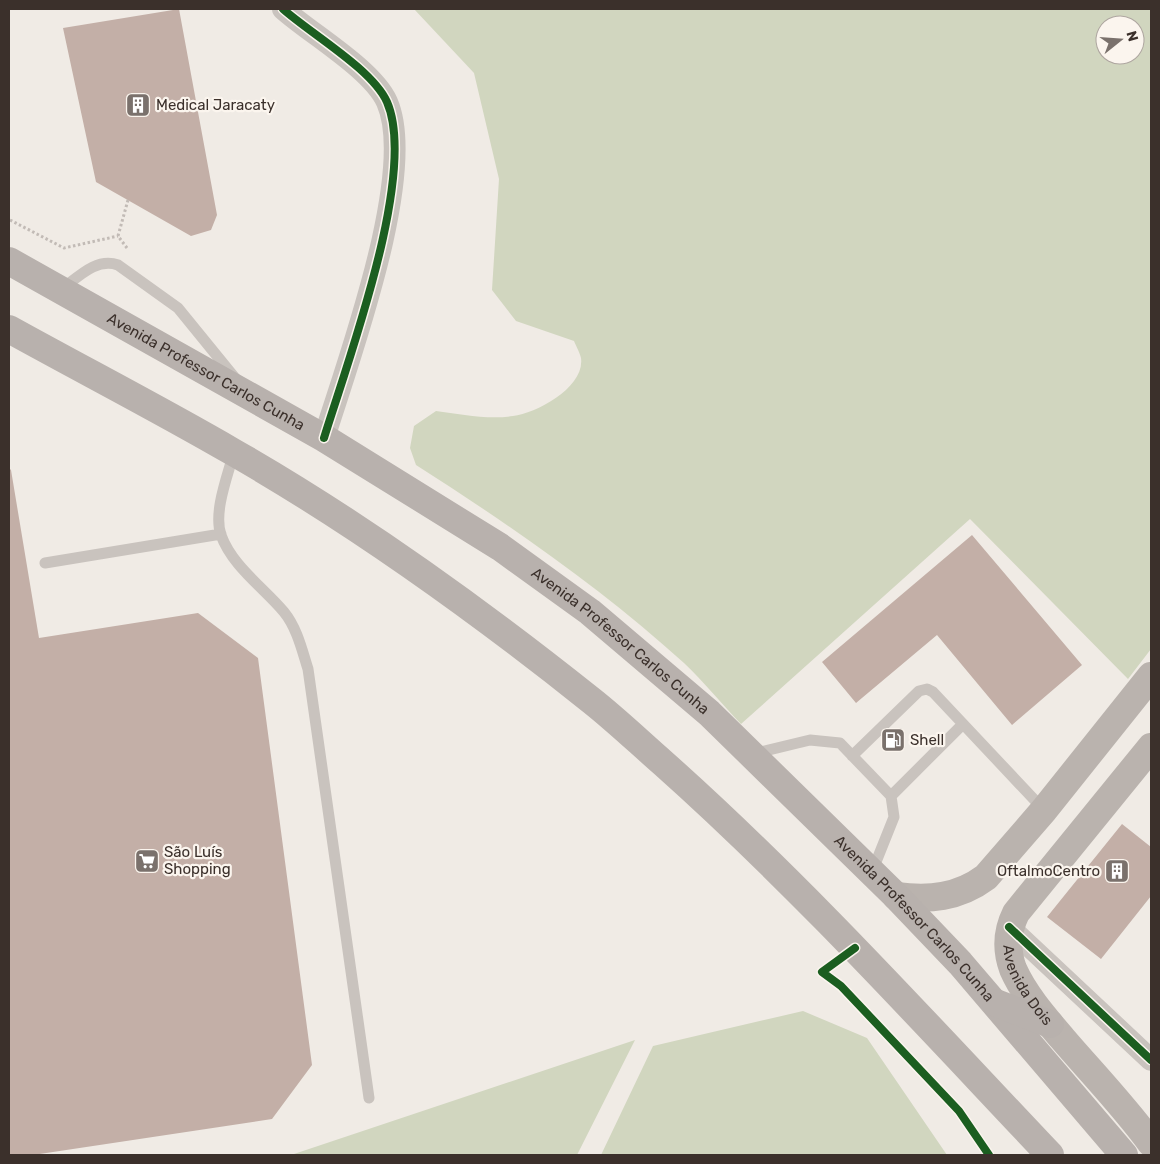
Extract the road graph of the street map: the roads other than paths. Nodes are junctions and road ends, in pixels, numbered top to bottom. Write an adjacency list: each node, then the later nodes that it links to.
1 (283, 9): 6 (street)
2 (9, 261): 3 (main road, Avenida Professor Carlos Cunha)
3 (60, 290): 5 (main road, Avenida Professor Carlos Cunha); 5 (lane)
4 (9, 329): 7 (main road)
5 (250, 397): 6 (main road, Avenida Professor Carlos Cunha)
6 (324, 438): 13 (main road, Avenida Professor Carlos Cunha)
7 (234, 452): 8 (lane); 23 (main road)
8 (221, 534): 9 (lane); 24 (lane)
9 (45, 563)
10 (1151, 676): 16 (main road)
11 (963, 724): 14 (lane); 15 (lane); 16 (lane)
12 (1151, 748): 19 (main road, Avenida Dois)
13 (751, 754): 14 (lane); 17 (main road, Avenida Professor Carlos Cunha)
14 (852, 756): 15 (lane)
15 (891, 796): 17 (lane)
16 (1044, 810): 18 (main road)
17 (871, 873): 18 (main road, Avenida Professor Carlos Cunha)
18 (896, 896): 20 (main road, Avenida Professor Carlos Cunha)
19 (1009, 928): 21 (main road, Avenida Dois); 22 (street)
20 (994, 1003): 21 (main road); 28 (main road, Avenida Professor Carlos Cunha)
21 (1050, 1024): 25 (main road, Avenida Dois)
22 (1151, 1060)
23 (977, 1078): 26 (main road); 27 (main road)
24 (369, 1098)
25 (1151, 1143)
26 (1024, 1155)
27 (1050, 1155)
28 (1124, 1155)

